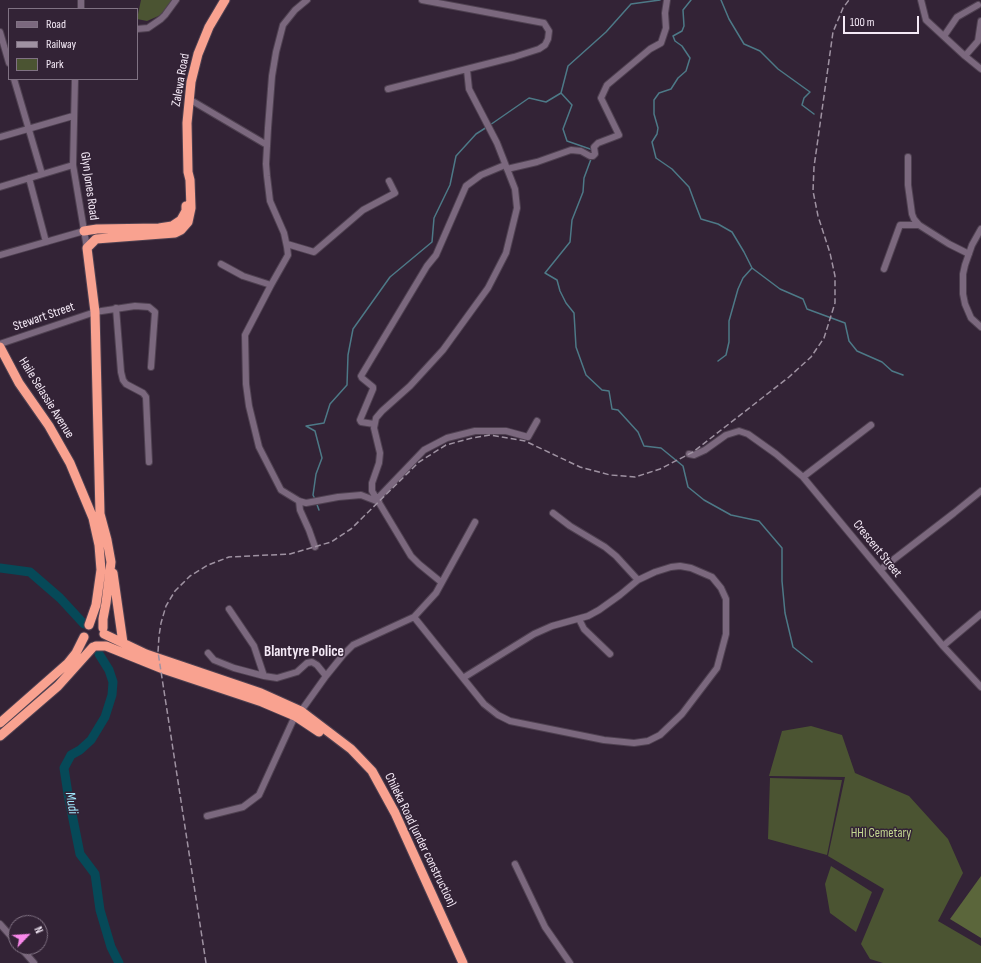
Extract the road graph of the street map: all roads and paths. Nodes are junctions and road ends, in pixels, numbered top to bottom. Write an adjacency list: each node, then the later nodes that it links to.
1 (176, 0): 9 (street)
2 (225, 0): 20 (highway, Zalewa Road)
3 (307, 0): 24 (street)
4 (422, 0): 16 (street)
5 (667, 0): 27 (street)
6 (921, 0): 11 (street)
7 (978, 4): 11 (street)
8 (981, 21): 13 (street)
9 (138, 29)
10 (0, 32): 12 (street)
11 (944, 36): 13 (street)
12 (4, 45): 14 (street)
13 (965, 56): 15 (street)
14 (8, 59)
15 (981, 69)
16 (467, 70): 19 (street); 27 (street)
17 (14, 80): 22 (street)
18 (75, 80): 21 (street, Glyn Jones Road)
19 (388, 89)
20 (189, 99): 24 (street); 28 (highway, Zalewa Road)
21 (73, 116): 22 (street); 26 (street, Glyn Jones Road)
22 (28, 128): 23 (street); 29 (street)
23 (0, 137)
24 (267, 145): 37 (street)
25 (908, 157): 33 (street)
26 (72, 165): 29 (street); 35 (street, Glyn Jones Road)
27 (506, 167): 50 (street); 50 (street)
28 (188, 172): 35 (highway, Zalewa Road); 38 (highway, Zalewa Road)
29 (42, 174): 30 (street)
30 (29, 178): 32 (street); 36 (street)
31 (389, 181): 37 (street)
32 (0, 186)
33 (919, 225): 39 (street); 42 (street)
34 (981, 228): 39 (street)
35 (84, 231): 36 (street); 38 (street, Glyn Jones Road)
36 (46, 242): 40 (street)
37 (287, 244): 43 (street)
38 (87, 248): 45 (highway)
39 (969, 254): 46 (street)
40 (0, 255)
41 (221, 264): 43 (street)
42 (884, 269)
43 (271, 284): 56 (street)
44 (116, 308): 45 (street, Stewart Street); 48 (street, Stewart Street); 53 (street)
45 (95, 312): 47 (street, Stewart Street); 61 (highway)
46 (981, 327)
47 (0, 345): 69 (highway, Haile Selassie Avenue)
48 (151, 367)
49 (536, 421): 57 (street)
50 (374, 424): 57 (street)
51 (871, 425): 54 (street)
52 (689, 454): 54 (street, Crescent Street)
53 (149, 462)
54 (803, 476): 62 (street, Crescent Street)
55 (981, 491): 62 (street)
56 (299, 501): 57 (street); 60 (street)
57 (378, 501): 64 (street)
58 (553, 513): 63 (street)
59 (475, 522): 64 (street)
60 (315, 547)
61 (111, 562): 70 (highway); 72 (highway)
62 (880, 570): 74 (street, Crescent Street)
63 (638, 580): 68 (street); 79 (street)
64 (441, 582): 67 (street)
65 (229, 609): 77 (street)
66 (981, 614): 74 (street)
67 (414, 617): 78 (street); 79 (street)
68 (580, 618): 76 (street); 79 (street)
69 (89, 625): 70 (highway); 71 (highway)
70 (103, 631): 72 (highway); 73 (highway)
71 (84, 637): 73 (highway); 82 (highway)
72 (123, 644): 81 (highway)
73 (95, 646): 81 (highway); 83 (highway)
74 (943, 646): 80 (street, Crescent Street)
75 (208, 653): 77 (street)
76 (610, 654)
77 (264, 676): 78 (street)
78 (326, 676): 81 (street)
79 (462, 678)
80 (981, 687)
81 (298, 713): 84 (street); 90 (highway); 91 (highway, Chileka Road (under construction))
82 (0, 723)
83 (0, 736)
84 (207, 816)
85 (515, 864): 92 (street)
86 (0, 924): 87 (street)
87 (8, 933)
88 (27, 955): 89 (street)
89 (34, 963)
90 (458, 963)
91 (463, 963)
92 (570, 963)

